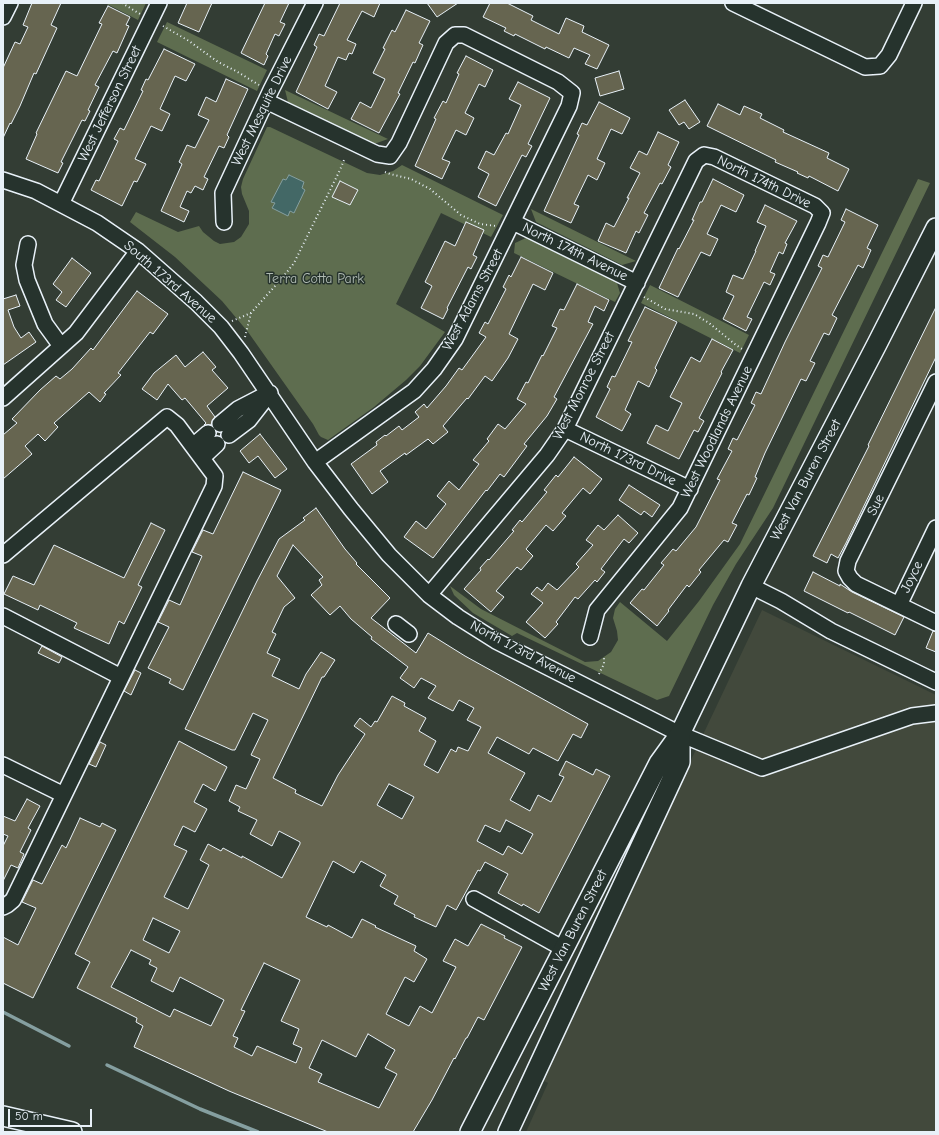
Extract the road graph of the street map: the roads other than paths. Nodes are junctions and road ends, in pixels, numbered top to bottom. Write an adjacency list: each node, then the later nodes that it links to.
1 (10, 3): 6 (street)
2 (159, 3): 10 (street, West Jefferson Street)
3 (315, 3): 7 (street, West Mesquite Drive)
4 (733, 3): 5 (street)
5 (914, 3)
6 (3, 17)
7 (266, 101): 12 (street, West Mesquite Drive); 13 (street, West Adams Street)
8 (704, 155): 11 (street, North 174th Drive); 17 (street, West Monroe Street)
9 (3, 180): 10 (street, South 173rd Avenue)
10 (61, 204): 16 (street, South 173rd Avenue)
11 (822, 212): 27 (street, West Woodlands Avenue)
12 (224, 222)
13 (513, 222): 17 (street, North 174th Avenue); 26 (street, West Adams Street)
14 (936, 228): 30 (main road, West Van Buren Street)
15 (28, 244): 18 (street)
16 (138, 251): 18 (street); 20 (street, South 173rd Avenue)
17 (640, 290): 23 (street, West Monroe Street)
18 (61, 346): 21 (street)
19 (936, 382): 32 (street, Sue)
20 (270, 393): 22 (street); 26 (street, North 173rd Avenue)
21 (3, 398)
22 (225, 429)
23 (566, 429): 27 (street, North 173rd Drive); 31 (street, West Monroe Street)
24 (193, 446): 25 (street); 25 (street); 29 (street)
25 (202, 458): 38 (street)
26 (315, 462): 31 (street, North 173rd Avenue)
27 (690, 489): 37 (street, West Woodlands Avenue)
28 (936, 528): 32 (street, Joyce)
29 (3, 555)
30 (751, 586): 39 (street); 41 (main road, West Van Buren Street)
31 (429, 595): 41 (street, North 173rd Avenue)
32 (899, 605): 34 (street)
33 (3, 616): 38 (street)
34 (936, 623)
35 (396, 624): 36 (street)
36 (408, 634)
37 (590, 637)
38 (121, 676): 43 (street)
39 (936, 682)
40 (936, 713): 41 (street, North 173rd Avenue)
41 (680, 734): 46 (main road, West Van Buren Street); 50 (main road, West Van Buren Street)
42 (3, 765): 43 (street)
43 (64, 795): 45 (street)
44 (474, 899): 46 (street)
45 (3, 907)
46 (564, 948): 49 (main road, West Van Buren Street)
47 (3, 1116): 48 (main road)
48 (72, 1132)
49 (470, 1132)
50 (508, 1132)

